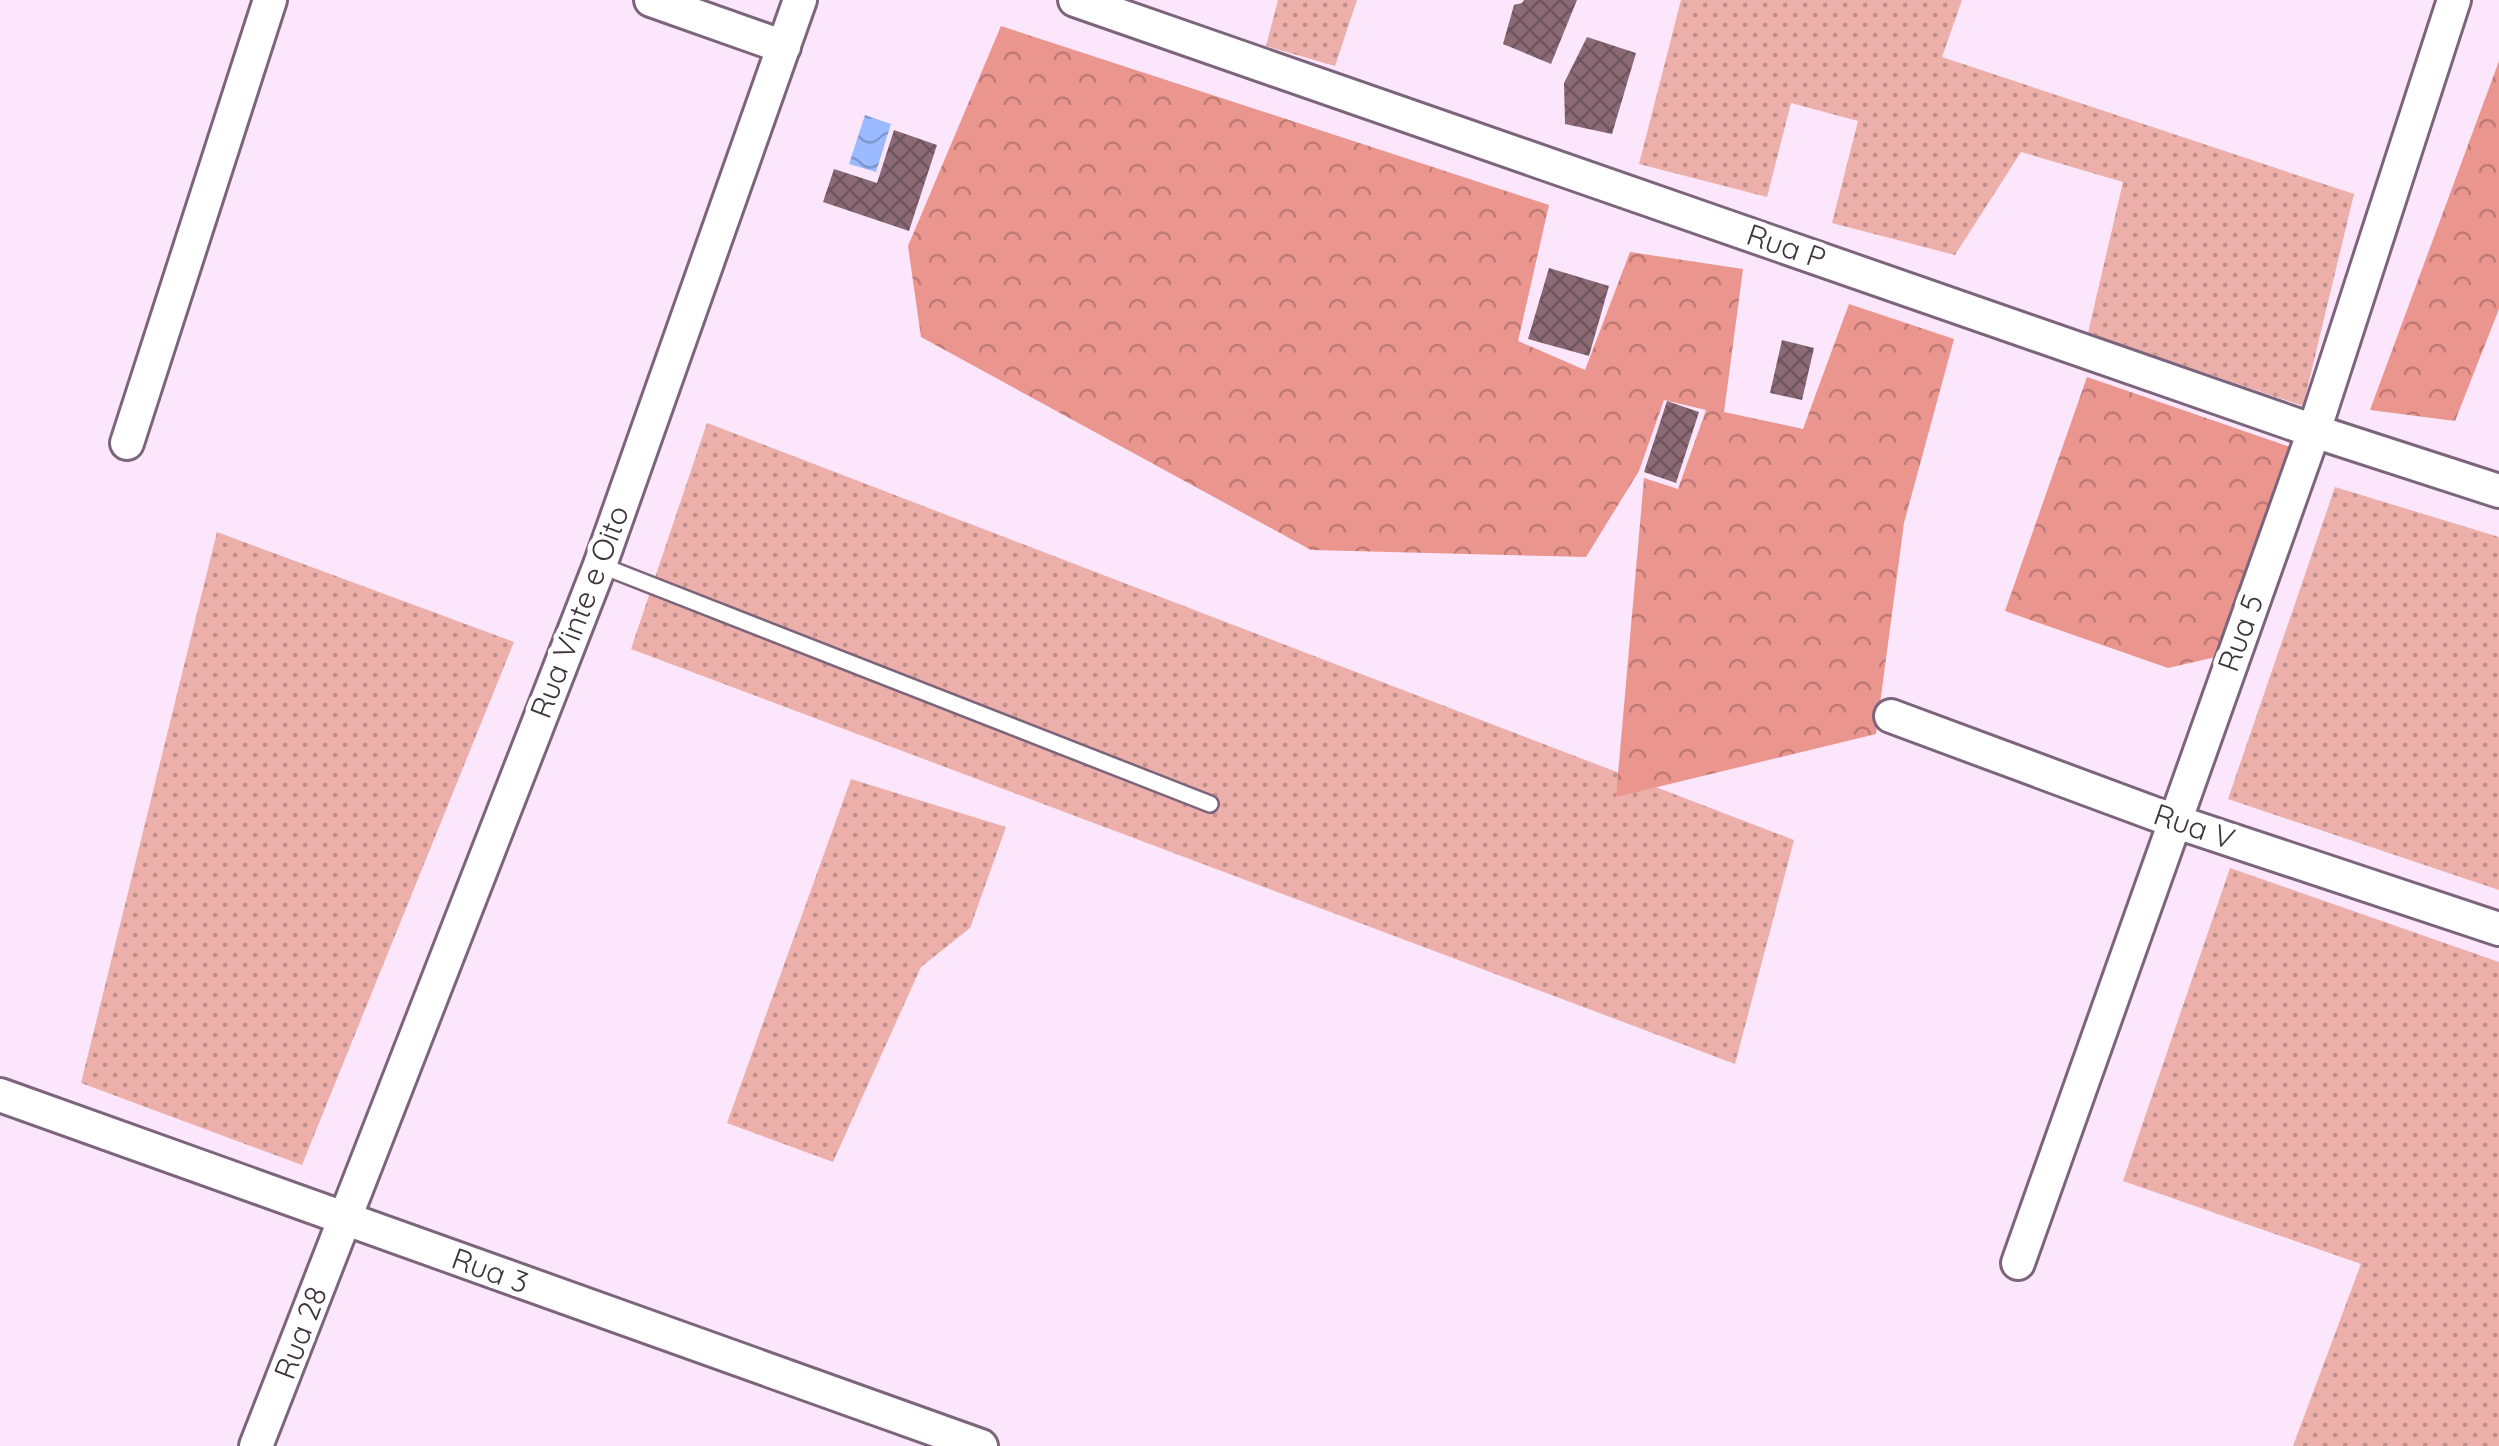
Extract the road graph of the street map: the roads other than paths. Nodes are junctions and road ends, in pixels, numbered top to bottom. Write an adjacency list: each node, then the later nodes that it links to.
1 (270, 0): 8 (street)
2 (651, 0): 6 (street)
3 (800, 0): 6 (street, Rua Vinte e Oito)
4 (1075, 0): 7 (street, Rua P)
5 (2454, 0): 7 (street, Rua 5)
6 (784, 47): 10 (street, Rua Vinte e Oito)
7 (2314, 431): 9 (street, Rua P); 13 (street, Rua 5)
8 (128, 443)
9 (2499, 490)
10 (600, 566): 12 (lane); 16 (street, Rua Vinte e Oito)
11 (1891, 716): 13 (street, Rua V)
12 (1210, 804)
13 (2174, 821): 14 (street, Rua V); 17 (street, Rua 5)
14 (2499, 929)
15 (0, 1095): 16 (street, Rua 3)
16 (345, 1219): 18 (street, Rua 28); 19 (street, Rua 3)
17 (2018, 1264)
18 (256, 1446)
19 (981, 1446)

